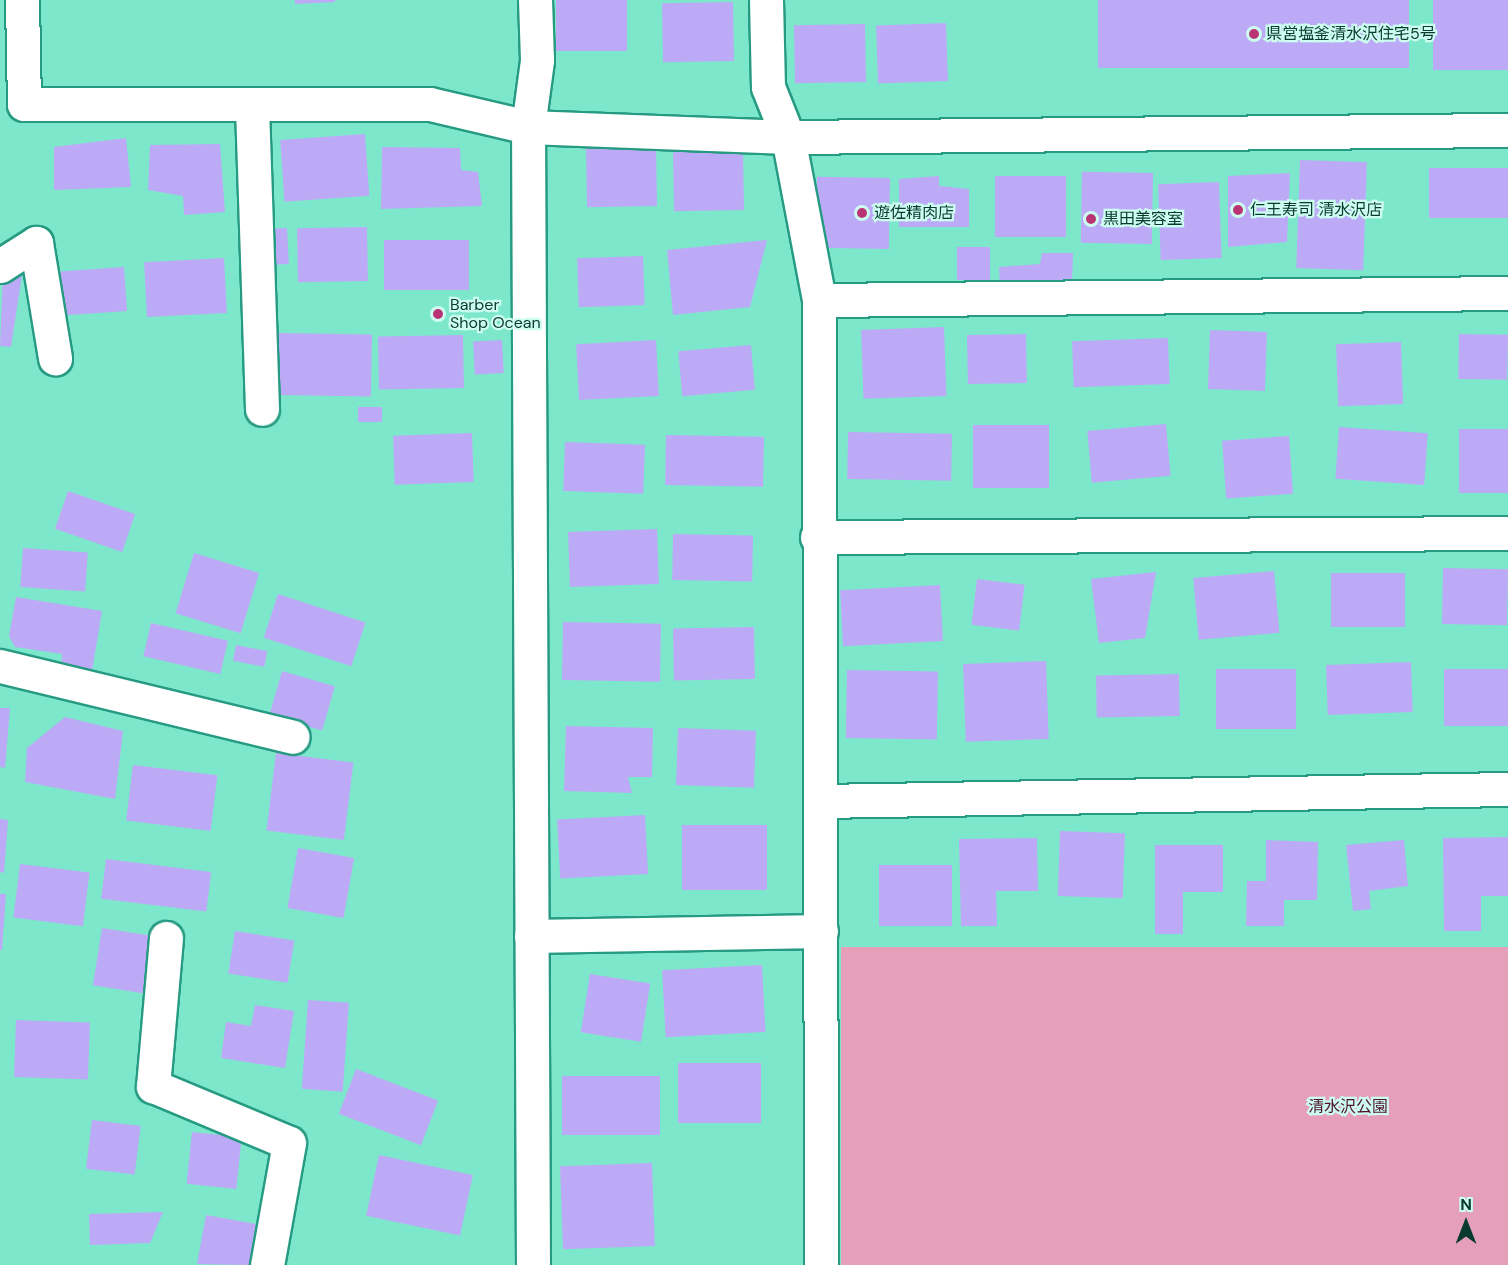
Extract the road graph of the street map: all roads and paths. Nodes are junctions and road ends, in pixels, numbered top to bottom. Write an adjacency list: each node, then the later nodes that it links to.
1 (22, 0): 4 (street)
2 (535, 0): 5 (street)
3 (766, 0): 7 (street)
4 (252, 107): 5 (street); 12 (street)
5 (528, 127): 7 (street); 20 (street)
6 (1508, 130): 7 (street)
7 (788, 137): 10 (street)
8 (0, 266): 11 (street)
9 (1508, 293): 10 (street)
10 (819, 300): 14 (street)
11 (55, 358)
12 (262, 409)
13 (1508, 533): 14 (street)
14 (817, 537): 18 (street)
15 (0, 666): 16 (street)
16 (293, 736)
17 (1508, 789): 18 (street)
18 (821, 801): 19 (street)
19 (821, 931): 20 (street); 24 (street)
20 (531, 936): 23 (street)
21 (166, 938): 22 (street)
22 (267, 1265)
23 (533, 1265)
24 (821, 1265)

